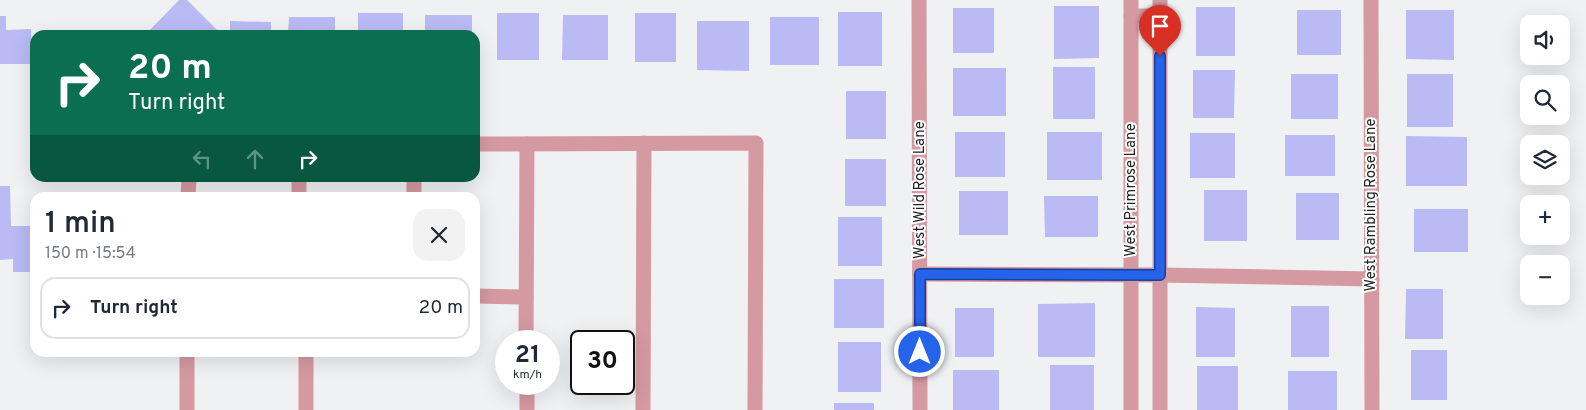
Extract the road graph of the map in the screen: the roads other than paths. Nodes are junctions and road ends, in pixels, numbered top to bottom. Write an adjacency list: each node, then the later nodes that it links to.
1 (919, 0): 10 (street, West Wild Rose Lane)
2 (1131, 0): 5 (street, West Primrose Lane)
3 (1160, 0): 6 (street, West Primrose Lane)
4 (1371, 0): 13 (street, West Rambling Rose Lane)
5 (1131, 16): 6 (street); 11 (street, West Primrose Lane)
6 (1160, 16): 12 (street, West Primrose Lane)
7 (644, 143): 9 (street); 23 (street); 24 (street)
8 (480, 144): 9 (street)
9 (527, 144): 15 (street)
10 (920, 274): 11 (street); 25 (street, West Wild Rose Lane)
11 (1131, 275): 12 (street); 26 (street, West Primrose Lane)
12 (1160, 275): 13 (street); 27 (street, West Primrose Lane)
13 (1372, 279): 28 (street, West Rambling Rose Lane)
14 (480, 296): 15 (street)
15 (526, 297): 16 (street)
16 (526, 330)
17 (187, 357): 20 (street)
18 (306, 357): 21 (street)
19 (526, 395): 22 (street)
20 (187, 410)
21 (306, 410)
22 (527, 410)
23 (642, 410)
24 (755, 410)
25 (920, 410)
26 (1131, 410)
27 (1160, 410)
28 (1372, 410)

